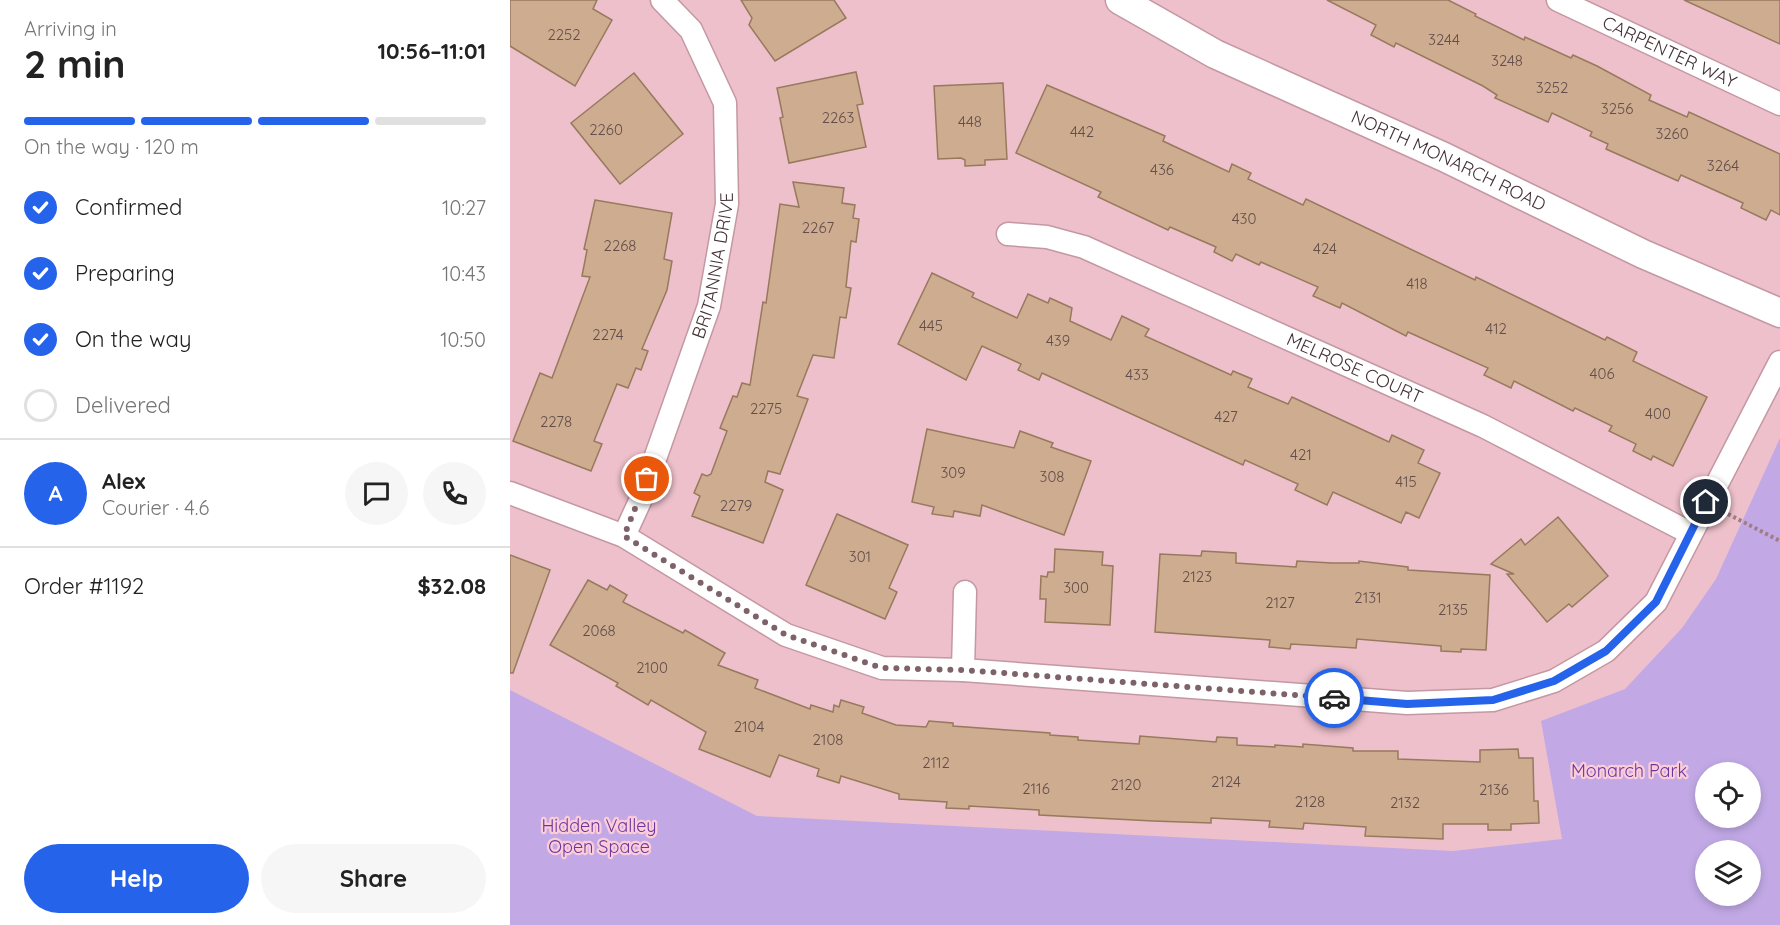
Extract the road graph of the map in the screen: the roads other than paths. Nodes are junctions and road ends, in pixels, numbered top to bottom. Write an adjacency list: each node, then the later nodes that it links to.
1 (662, 0): 10 (street, BRITANNIA DRIVE)
2 (1120, 0): 6 (street, NORTH MONARCH ROAD)
3 (1558, 0): 4 (street, CARPENTER WAY)
4 (1780, 104)
5 (1008, 234): 9 (street, MELROSE COURT)
6 (1780, 313)
7 (1780, 362): 9 (street)
8 (510, 493): 10 (street)
9 (1690, 533): 12 (street)
10 (624, 536): 12 (street)
11 (965, 592): 12 (street)
12 (963, 670)

